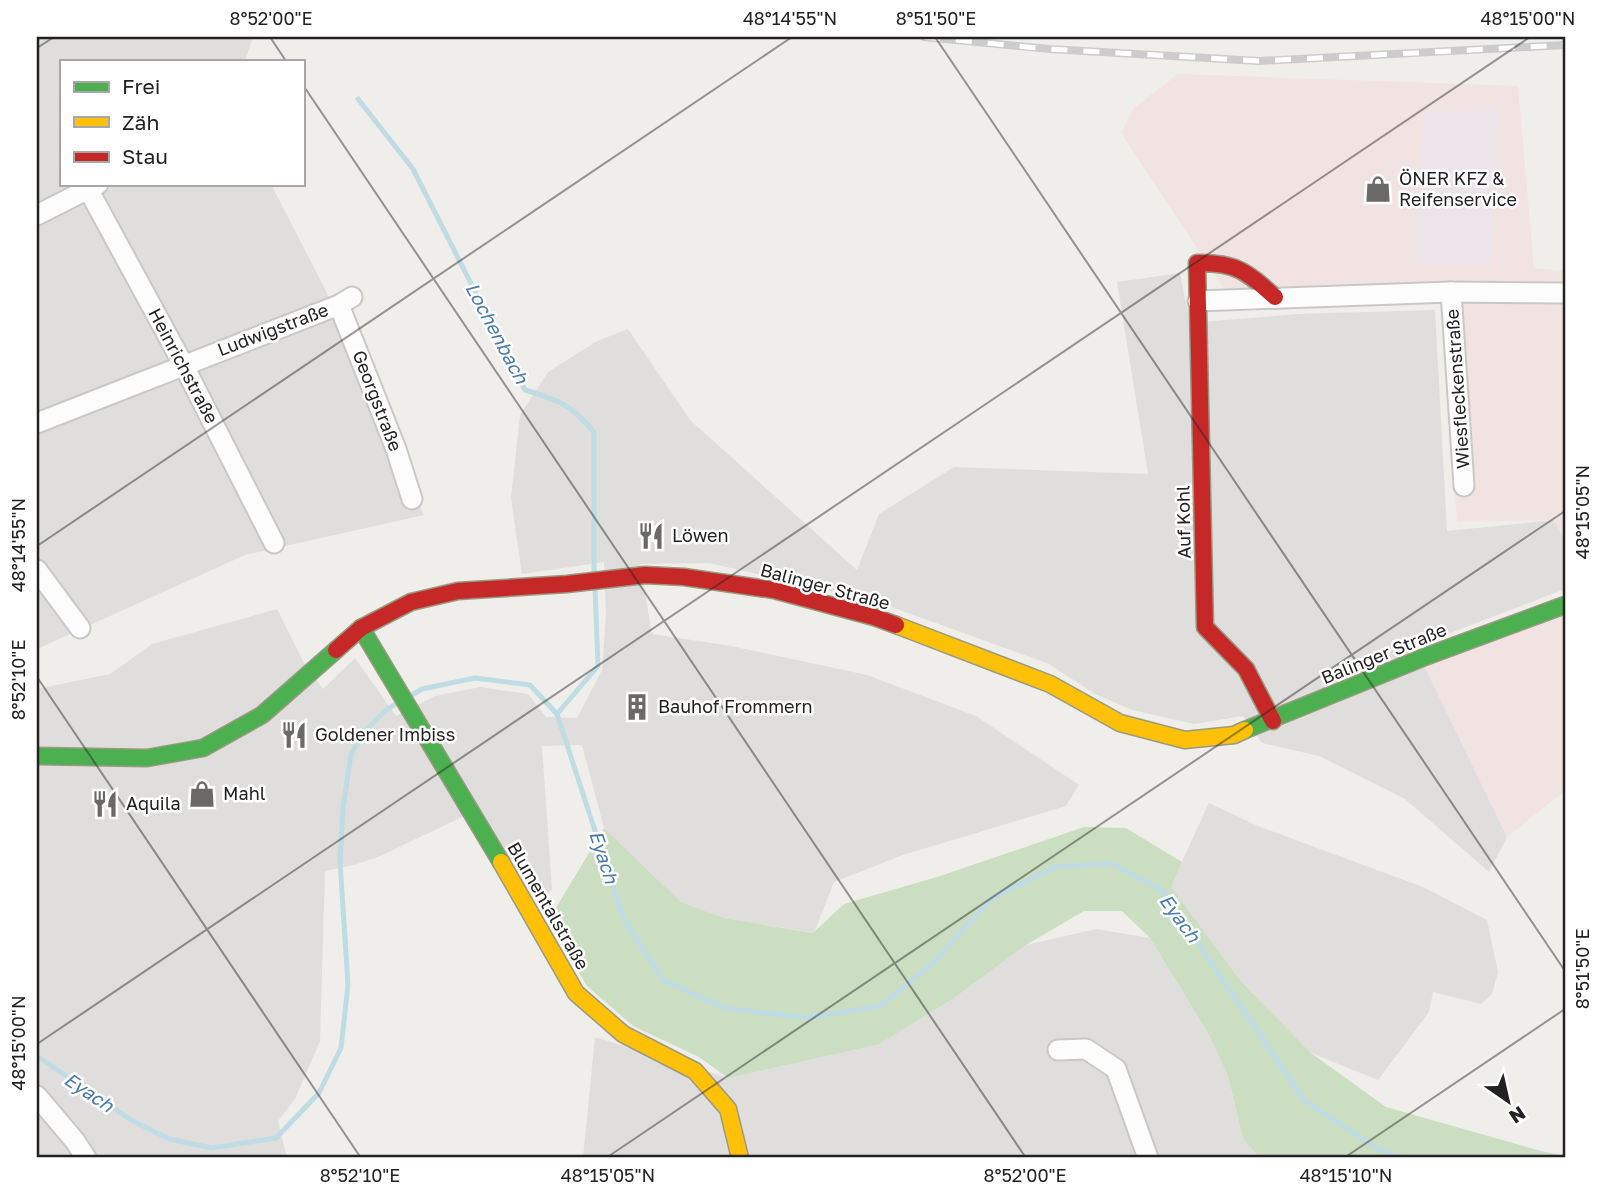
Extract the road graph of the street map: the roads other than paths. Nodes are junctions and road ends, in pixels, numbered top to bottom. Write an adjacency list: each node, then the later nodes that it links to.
1 (94, 187): 2 (street); 8 (street, Heinrichstraße)
2 (37, 215)
3 (1451, 292): 4 (street, Wiesfleckenstraße); 5 (street, Wiesfleckenstraße); 10 (street, Wiesfleckenstraße)
4 (1565, 293)
5 (1275, 297): 7 (street, Wiesfleckenstraße); 7 (main road)
6 (345, 301): 8 (street, Ludwigstraße); 11 (street, Georgstraße)
7 (1198, 301): 17 (main road, Auf Kohl)
8 (183, 364): 9 (street, Ludwigstraße); 12 (street, Heinrichstraße)
9 (37, 423)
10 (1464, 486)
11 (412, 499)
12 (274, 543)
13 (37, 570): 15 (street)
14 (1565, 605): 17 (main road, Balinger Straße)
15 (80, 628)
16 (361, 628): 17 (main road, Balinger Straße); 18 (main road, Balinger Straße); 22 (main road, Blumentalstraße)
17 (1273, 721)
18 (37, 756)
19 (1058, 1050): 23 (street)
20 (37, 1096): 21 (street)
21 (86, 1158)
22 (740, 1158)
23 (1149, 1158)

